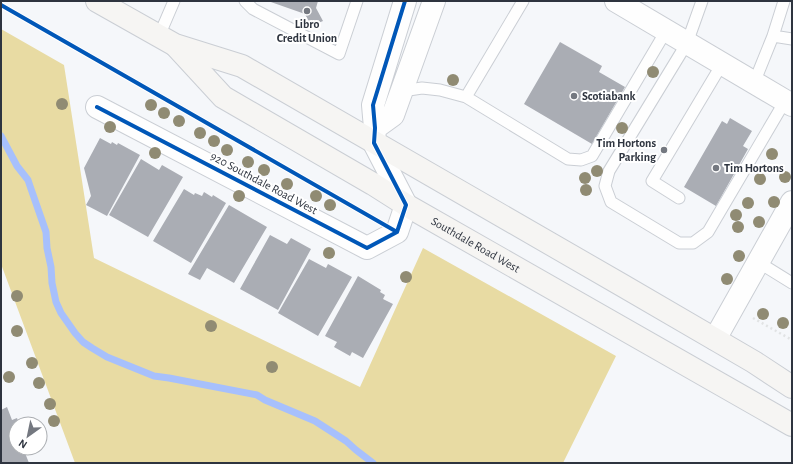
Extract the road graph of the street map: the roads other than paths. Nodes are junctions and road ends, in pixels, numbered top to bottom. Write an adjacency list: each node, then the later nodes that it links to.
1 (97, 1): 15 (main road, Southdale Road West)
2 (174, 1): 15 (lane)
3 (245, 1): 4 (lane)
4 (357, 1)
5 (405, 1): 23 (street)
6 (434, 1): 19 (street)
7 (523, 1): 20 (lane)
8 (616, 1): 11 (street)
9 (702, 1): 16 (lane)
10 (784, 1): 13 (lane)
11 (638, 7): 12 (street)
12 (666, 31): 16 (street); 20 (lane)
13 (774, 36): 14 (lane); 18 (lane)
14 (792, 39)
15 (167, 40): 23 (main road, Southdale Road West); 26 (main road, Southdale Road West)
16 (687, 43): 17 (street); 21 (lane)
17 (722, 64): 18 (street); 24 (lane)
18 (754, 82): 21 (street)
19 (402, 91): 20 (lane); 23 (street)
20 (466, 97)
21 (789, 103)
22 (97, 107): 26 (street, 920 Southdale Road West)
23 (375, 135): 26 (street); 29 (main road, Southdale Road West)
24 (679, 198)
25 (792, 202): 27 (street)
26 (406, 205): 31 (main road, Southdale Road West)
27 (758, 262): 28 (lane); 29 (street)
28 (792, 283)
29 (715, 340): 30 (main road, Southdale Road West)
30 (792, 387)
31 (792, 425)

